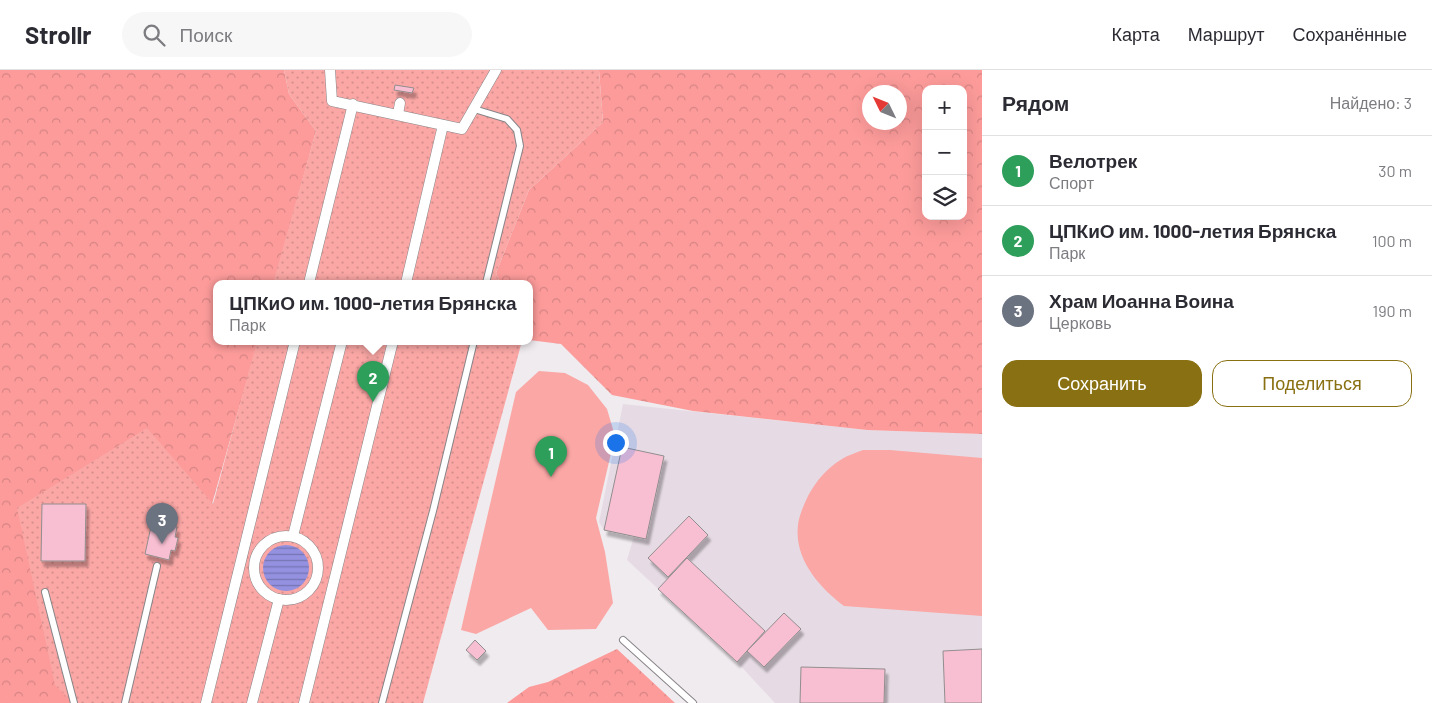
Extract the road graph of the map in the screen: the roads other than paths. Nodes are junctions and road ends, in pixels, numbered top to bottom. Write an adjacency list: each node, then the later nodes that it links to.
1 (330, 70): 4 (street)
2 (496, 70): 5 (street)
3 (400, 103): 6 (street)
4 (352, 104): 6 (street); 8 (street)
5 (474, 109): 7 (street); 10 (lane)
6 (398, 114): 7 (street)
7 (442, 124): 9 (street)
8 (310, 280)
9 (407, 280)
10 (487, 280)
11 (294, 345): 16 (street)
12 (341, 345): 15 (street)
13 (392, 345): 20 (street)
14 (473, 345): 29 (lane)
15 (293, 536): 17 (street); 19 (street)
16 (241, 558): 17 (street); 26 (street)
17 (254, 561): 22 (street)
18 (157, 566): 25 (lane)
19 (318, 575): 20 (street); 22 (street)
20 (334, 579): 28 (street)
21 (45, 592): 24 (lane)
22 (279, 599): 27 (street)
23 (623, 640): 30 (lane)
24 (74, 703)
25 (125, 703)
26 (206, 703)
27 (252, 703)
28 (304, 703)
29 (382, 703)
30 (693, 703)

